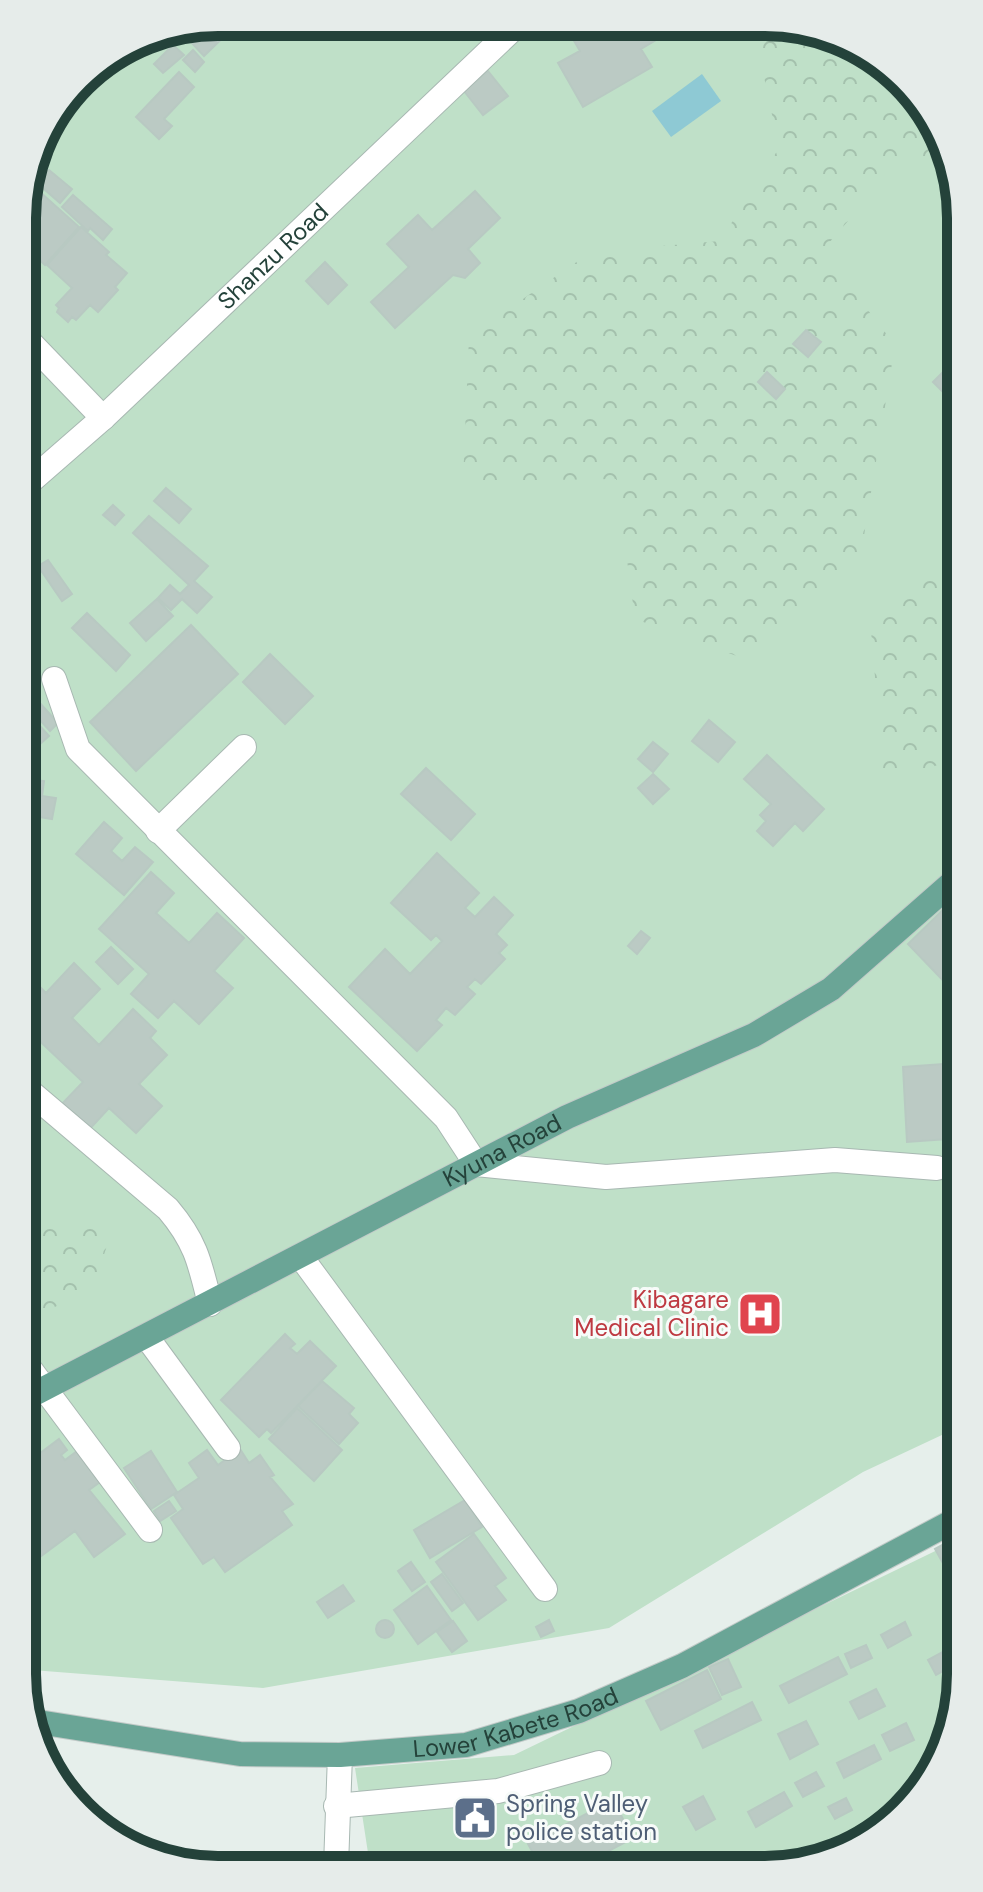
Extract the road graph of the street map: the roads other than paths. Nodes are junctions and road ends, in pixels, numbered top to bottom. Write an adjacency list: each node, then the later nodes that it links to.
1 (505, 36): 3 (street, Shanzu Road)
2 (36, 348): 3 (street)
3 (103, 418): 4 (street, Shanzu Road)
4 (36, 476)
5 (54, 679): 7 (street)
6 (244, 747): 7 (street)
7 (158, 831): 10 (street)
8 (947, 887): 10 (main road, Kyuna Road)
9 (36, 1097): 13 (street)
10 (476, 1164): 11 (street); 12 (main road, Kyuna Road)
11 (937, 1168)
12 (301, 1257): 13 (main road, Kyuna Road); 19 (street)
13 (210, 1304): 14 (main road, Kyuna Road)
14 (146, 1336): 15 (main road, Kyuna Road); 16 (street)
15 (38, 1392): 18 (street)
16 (228, 1448)
17 (947, 1524): 21 (main road, Lower Kabete Road)
18 (150, 1530)
19 (545, 1589)
20 (44, 1723): 21 (main road, Lower Kabete Road)
21 (340, 1755): 23 (street)
22 (599, 1763): 23 (street)
23 (336, 1806): 24 (street)
24 (336, 1856)

